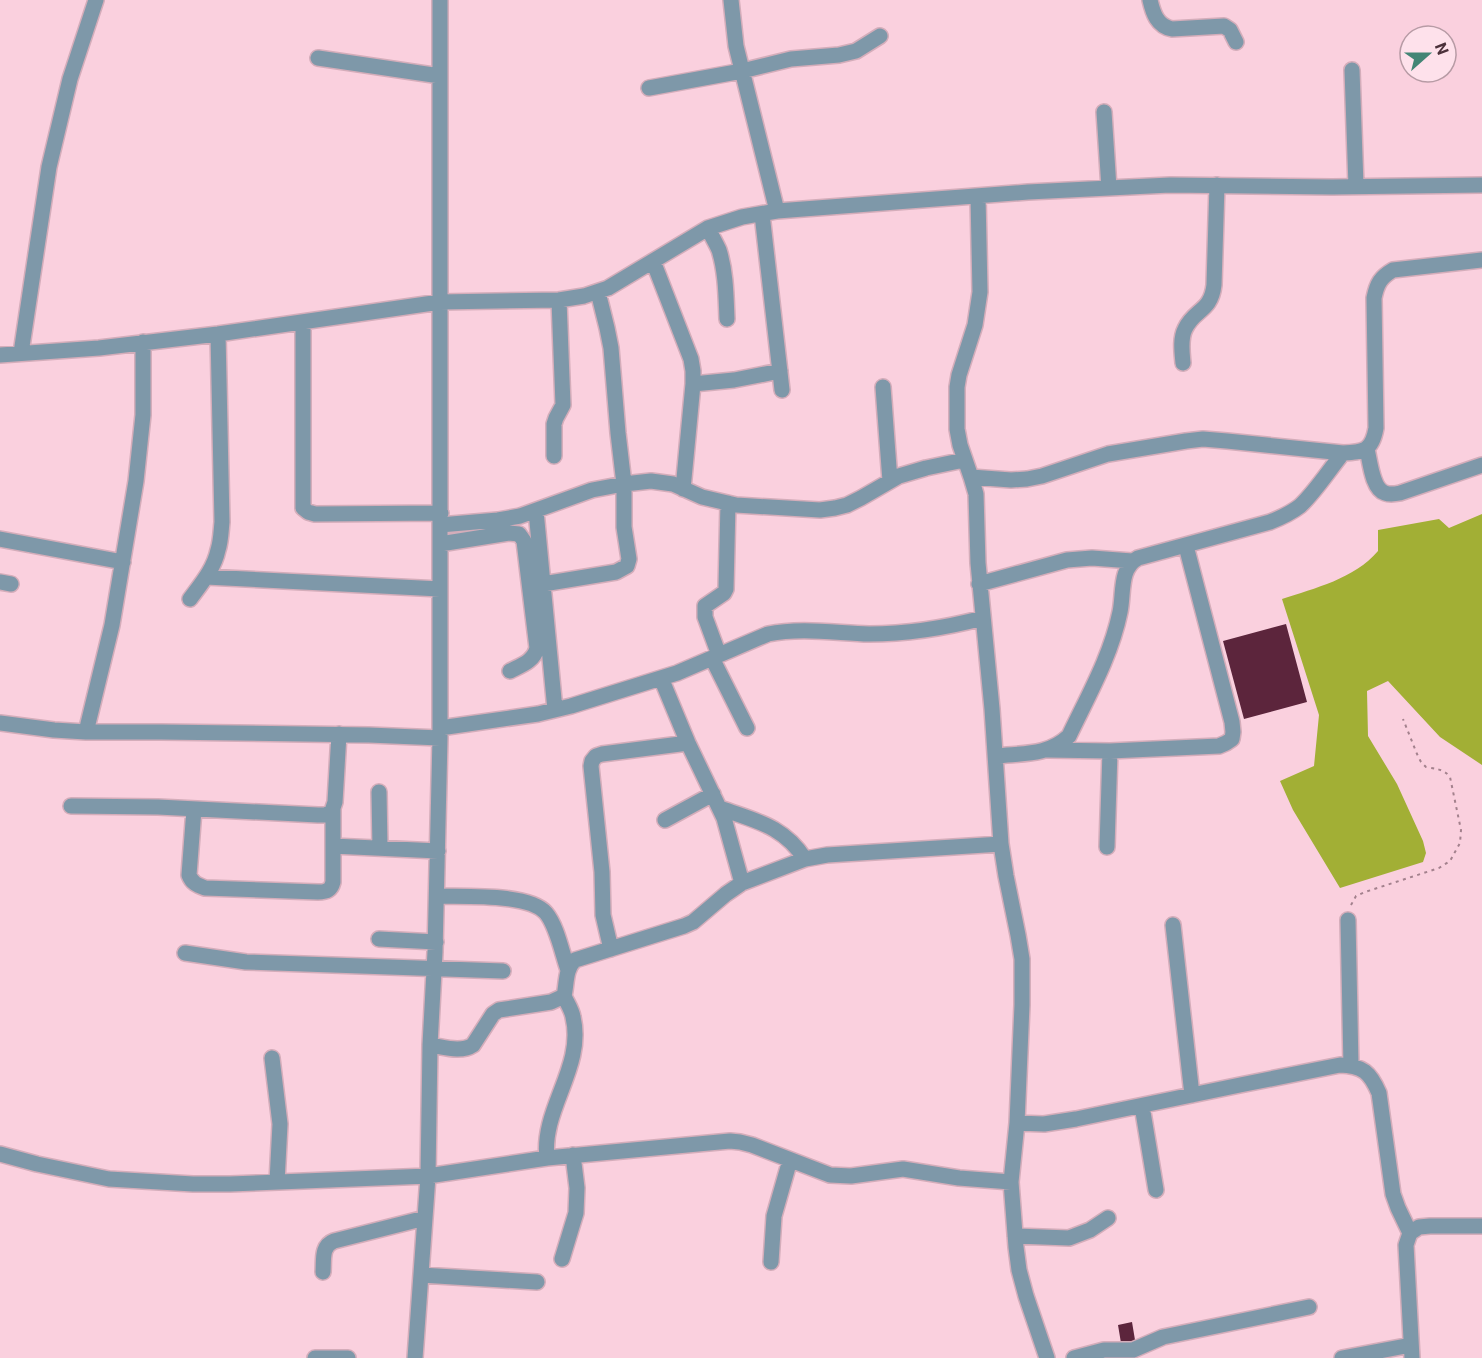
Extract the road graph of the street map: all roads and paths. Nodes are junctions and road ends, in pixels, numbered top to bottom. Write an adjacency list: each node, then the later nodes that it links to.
1 (96, 0): 29 (street)
2 (440, 0): 10 (street)
3 (731, 0): 9 (street)
4 (1150, 0): 6 (street)
5 (880, 36): 9 (street)
6 (1236, 42)
7 (318, 58): 10 (street)
8 (1352, 70): 15 (street)
9 (742, 71): 11 (street); 18 (street)
10 (440, 76): 24 (street)
11 (649, 88)
12 (1104, 112): 16 (street)
13 (1482, 184): 15 (street)
14 (1217, 185): 15 (street); 16 (street); 31 (street)
15 (1356, 186)
16 (1109, 188): 17 (street)
17 (978, 196): 18 (street); 39 (street)
18 (770, 212): 19 (street); 32 (street)
19 (708, 228): 21 (street); 25 (street)
20 (1482, 260): 36 (street)
21 (653, 261): 22 (street); 33 (street)
22 (598, 292): 23 (street); 43 (street)
23 (559, 300): 24 (street); 38 (street)
24 (440, 303): 26 (street); 47 (street)
25 (727, 319)
26 (303, 322): 27 (street); 47 (street)
27 (218, 334): 28 (street); 53 (street)
28 (142, 342): 29 (street); 52 (street)
29 (21, 354): 30 (street)
30 (0, 355)
31 (1183, 363)
32 (780, 371): 33 (street); 35 (street)
33 (693, 384): 44 (street)
34 (883, 387): 42 (street)
35 (782, 390)
36 (1367, 449): 37 (street); 40 (street)
37 (1343, 453): 41 (street); 50 (street)
38 (554, 456)
39 (964, 460): 41 (street); 42 (street)
40 (1482, 465)
41 (971, 477): 55 (street)
42 (890, 481): 45 (street)
43 (624, 484): 44 (street); 46 (street); 54 (street)
44 (683, 489): 45 (street)
45 (728, 503): 59 (street)
46 (536, 511): 47 (street); 54 (street)
47 (440, 519): 49 (street)
48 (0, 538): 52 (street)
49 (440, 544): 56 (street); 60 (street)
50 (1186, 546): 51 (street); 71 (street)
51 (1132, 561): 55 (street); 70 (street)
52 (123, 562): 66 (street)
53 (206, 577): 56 (street); 57 (street)
54 (543, 584): 62 (street)
55 (980, 584): 58 (street)
56 (440, 589): 67 (street)
57 (190, 599)
58 (983, 618): 59 (street); 72 (street)
59 (716, 657): 61 (street); 65 (street)
60 (510, 671)
61 (661, 678): 62 (street); 69 (street)
62 (555, 710): 67 (street)
63 (1403, 719): 87 (path)
64 (0, 723): 66 (street)
65 (747, 728)
66 (86, 732): 68 (street)
67 (440, 733): 68 (street); 83 (street)
68 (339, 734): 77 (street)
69 (688, 743): 74 (street); 91 (street)
70 (1049, 750): 71 (street); 72 (street)
71 (1110, 751): 81 (street)
72 (996, 756): 79 (street)
73 (380, 792): 82 (street)
74 (716, 801): 78 (street); 84 (street); 85 (street)
75 (71, 806): 76 (street)
76 (194, 809): 77 (street); 80 (street)
77 (333, 809): 80 (street)
78 (665, 820)
79 (1001, 844): 84 (street); 102 (street)
80 (333, 846): 82 (street)
81 (1107, 847)
82 (380, 848): 83 (street)
83 (438, 851): 86 (street)
84 (805, 859): 85 (street)
85 (742, 883): 91 (street)
86 (437, 896): 90 (street); 94 (street)
87 (1348, 920): 99 (street)
88 (1173, 925): 100 (street)
89 (379, 939): 90 (street)
90 (436, 942): 93 (street)
91 (611, 949): 94 (street)
92 (185, 953): 93 (street)
93 (435, 968): 95 (street); 97 (street)
94 (568, 970): 96 (street)
95 (503, 971)
96 (564, 996): 97 (street); 105 (street)
97 (430, 1046): 107 (street)
98 (272, 1058): 108 (street)
99 (1351, 1066): 100 (street); 114 (street)
100 (1192, 1095): 101 (street)
101 (1142, 1106): 102 (street); 110 (street)
102 (1017, 1123): 109 (street)
103 (0, 1155): 108 (street)
104 (573, 1155): 105 (street); 106 (street); 116 (street)
105 (547, 1158): 107 (street)
106 (790, 1160): 109 (street); 117 (street)
107 (428, 1176): 108 (street); 111 (street)
108 (277, 1182)
109 (1011, 1182): 115 (street)
110 (1156, 1190)
111 (425, 1218): 118 (street); 119 (street)
112 (1108, 1218): 115 (street)
113 (1482, 1226): 114 (street)
114 (1410, 1233): 122 (street)
115 (1015, 1236): 127 (street)
116 (562, 1259)
117 (771, 1263)
118 (324, 1272)
119 (421, 1275): 120 (street); 126 (street)
120 (537, 1282)
121 (1309, 1307): 123 (street)
122 (1412, 1351): 129 (street)
123 (1142, 1352): 128 (street)
124 (315, 1358): 125 (street)
125 (348, 1358)
126 (416, 1358)
127 (1047, 1358)
128 (1074, 1358)
129 (1342, 1358)

